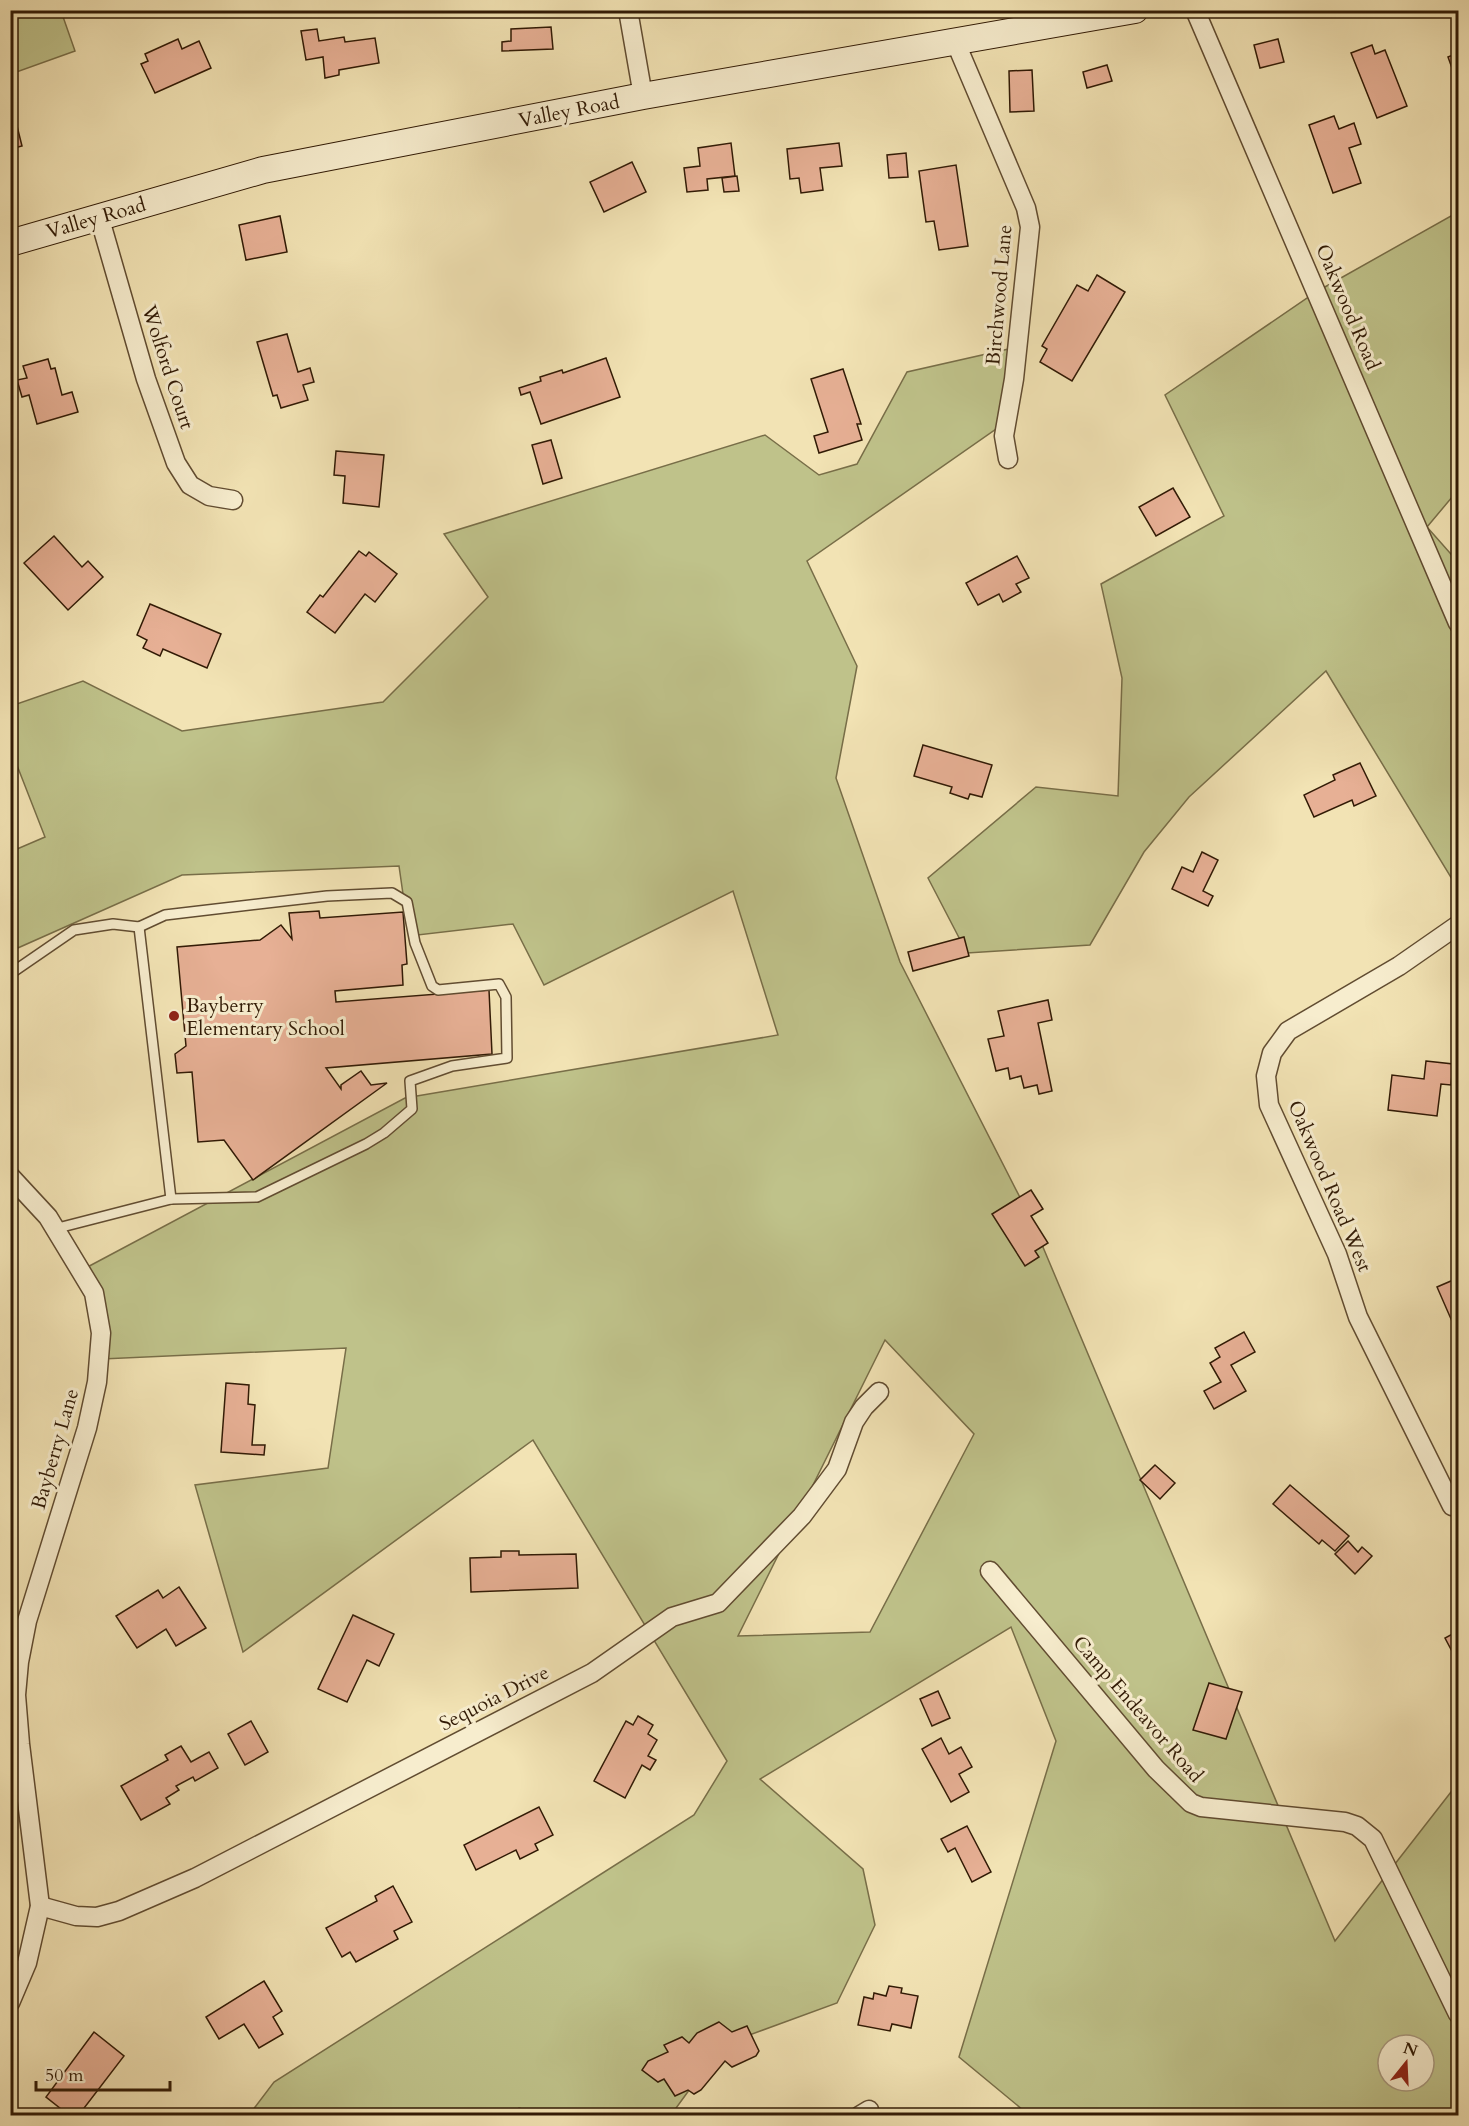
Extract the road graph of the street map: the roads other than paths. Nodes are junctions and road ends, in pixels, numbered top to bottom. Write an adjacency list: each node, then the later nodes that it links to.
1 (628, 10): 5 (street)
2 (1135, 10): 4 (main road, Valley Road)
3 (1195, 10): 10 (street, Oakwood Road)
4 (955, 41): 5 (main road, Valley Road); 8 (street, Birchwood Lane)
5 (643, 96): 6 (main road, Valley Road)
6 (99, 216): 7 (main road, Valley Road); 9 (street, Wolford Court)
7 (10, 243)
8 (1008, 459)
9 (232, 500)
10 (1458, 623)
11 (1458, 925): 18 (street, Oakwood Road West)
12 (139, 927): 13 (lane); 15 (lane); 15 (lane)
13 (10, 975)
14 (10, 1176): 16 (street, Bayberry Lane)
15 (171, 1199): 16 (lane)
16 (54, 1229): 20 (street, Bayberry Lane)
17 (879, 1392): 20 (street, Sequoia Drive)
18 (1452, 1506)
19 (990, 1571): 22 (street, Camp Endeavor Road)
20 (40, 1906): 21 (street, Bayberry Lane)
21 (10, 2003)
22 (1458, 2014)

